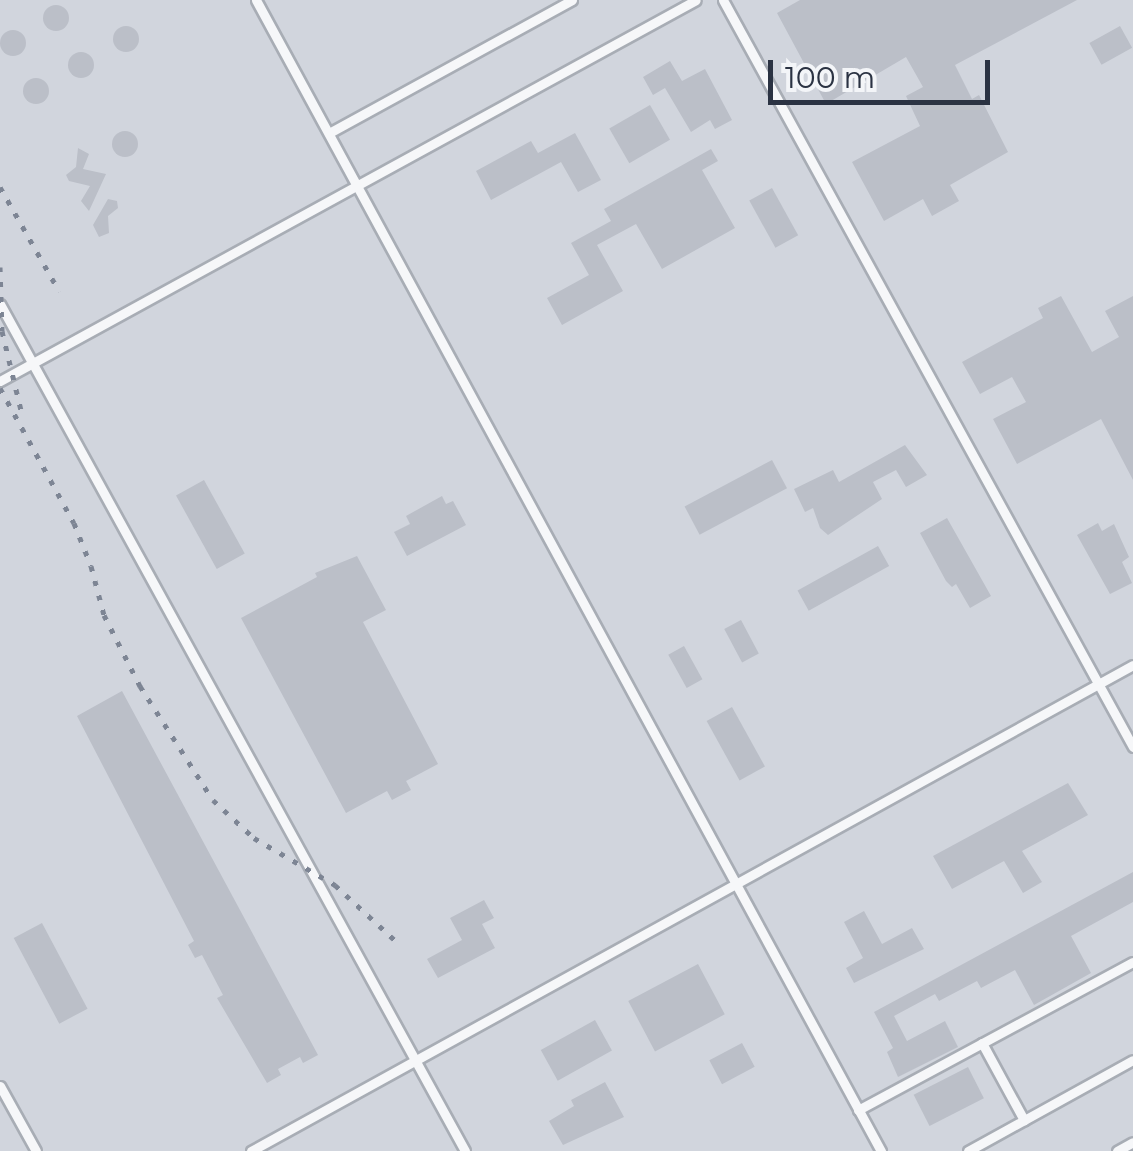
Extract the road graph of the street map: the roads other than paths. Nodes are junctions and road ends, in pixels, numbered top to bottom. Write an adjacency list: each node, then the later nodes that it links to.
1 (256, 0): 5 (lane)
2 (572, 0): 5 (lane)
3 (696, 0): 6 (lane)
4 (723, 0): 11 (lane)
5 (329, 133): 6 (lane)
6 (356, 183): 8 (lane); 13 (lane)
7 (0, 304): 8 (lane)
8 (31, 362): 9 (lane); 17 (lane)
9 (0, 380)
10 (1133, 665): 11 (lane)
11 (1098, 684): 12 (lane); 13 (lane)
12 (1133, 747)
13 (737, 886): 17 (lane); 19 (lane)
14 (1133, 962): 15 (lane)
15 (982, 1043): 19 (lane); 20 (lane)
16 (1133, 1060): 20 (lane)
17 (416, 1061): 23 (lane); 24 (lane)
18 (0, 1086): 22 (lane)
19 (858, 1110): 25 (lane)
20 (1024, 1120): 26 (lane)
21 (1133, 1142): 27 (lane)
22 (36, 1151)
23 (251, 1151)
24 (465, 1151)
25 (880, 1151)
26 (968, 1151)
27 (1117, 1151)

